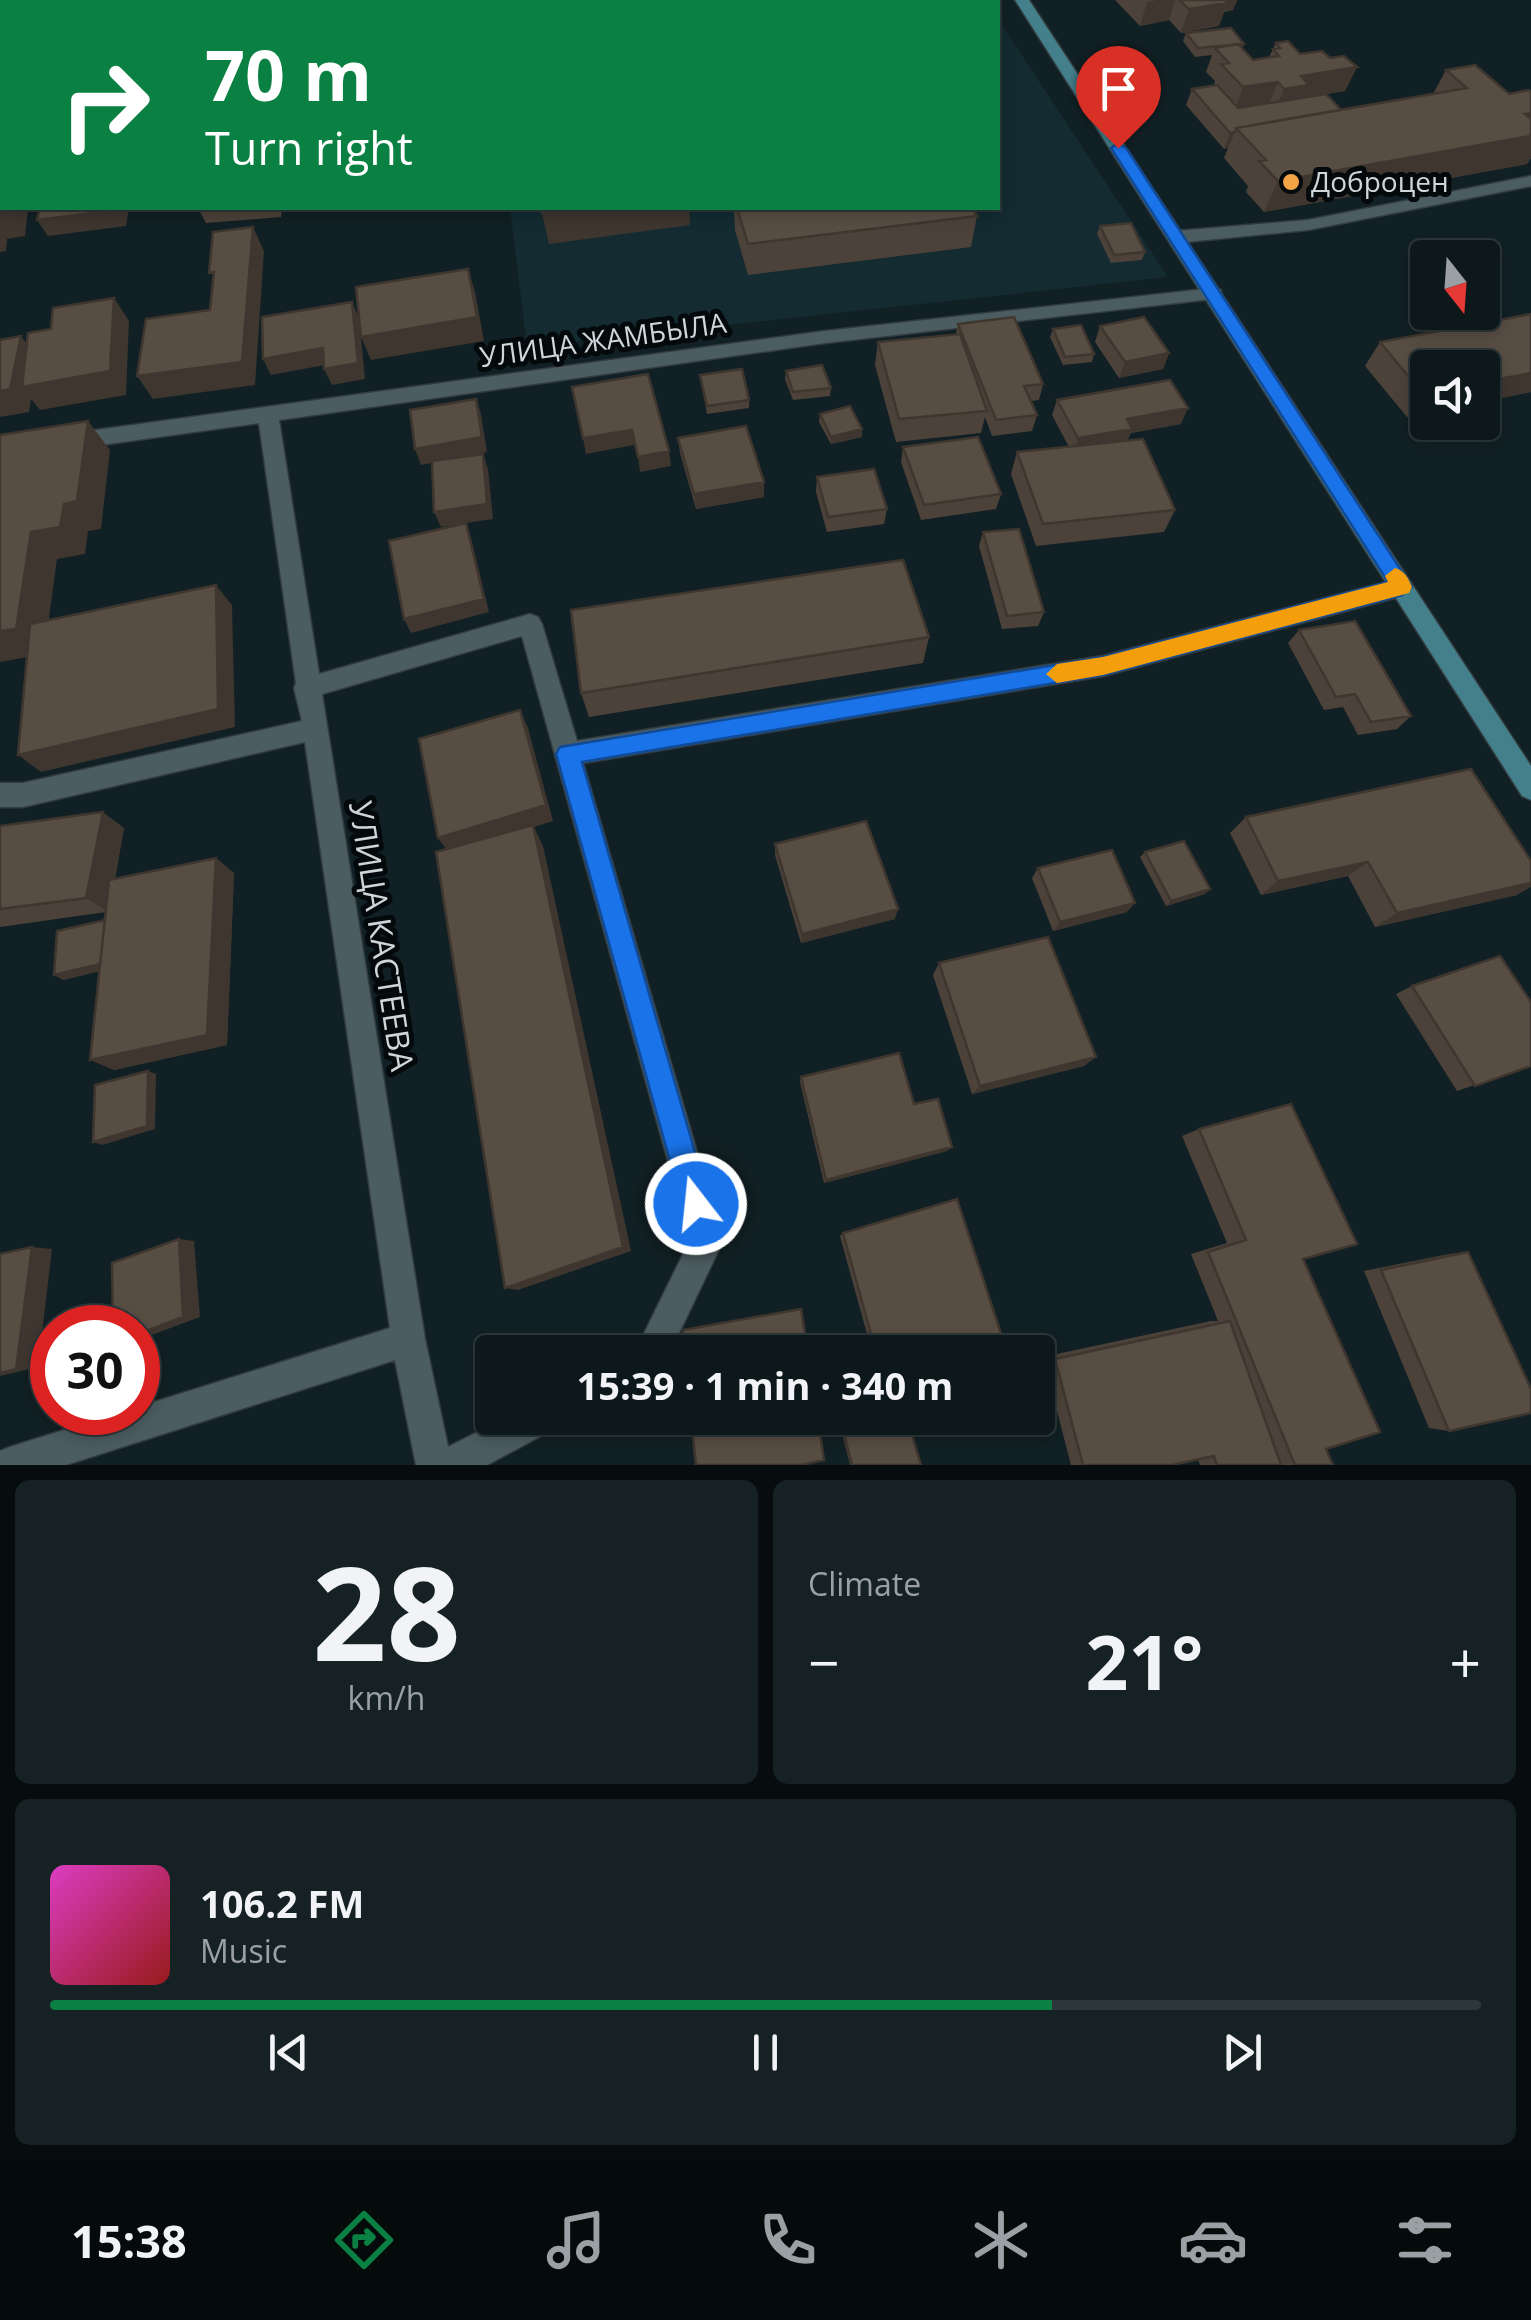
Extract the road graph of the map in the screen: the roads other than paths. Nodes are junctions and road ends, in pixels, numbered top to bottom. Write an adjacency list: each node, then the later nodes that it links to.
1 (1022, 0): 3 (main road)
2 (1531, 181): 3 (street)
3 (1176, 237): 4 (main road)
4 (1214, 294): 5 (street, УЛИЦА ЖАМБЫЛА); 7 (main road)
5 (268, 416): 6 (street, УЛИЦА ЖАМБЫЛА); 8 (street, УЛИЦА КАСТЕЕВА)
6 (0, 451)
7 (1402, 587): 10 (street); 11 (main road)
8 (306, 688): 9 (street, УЛИЦА КАСТЕЕВА); 10 (street)
9 (313, 729): 12 (street); 14 (street, УЛИЦА КАСТЕЕВА)
10 (568, 754): 13 (street)
11 (1529, 781)
12 (0, 795)
13 (660, 1335)
14 (408, 1339): 16 (street); 17 (street, УЛИЦА КАСТЕЕВА)
15 (508, 1435): 18 (street)
16 (10, 1465)
17 (434, 1465)
18 (451, 1465)

